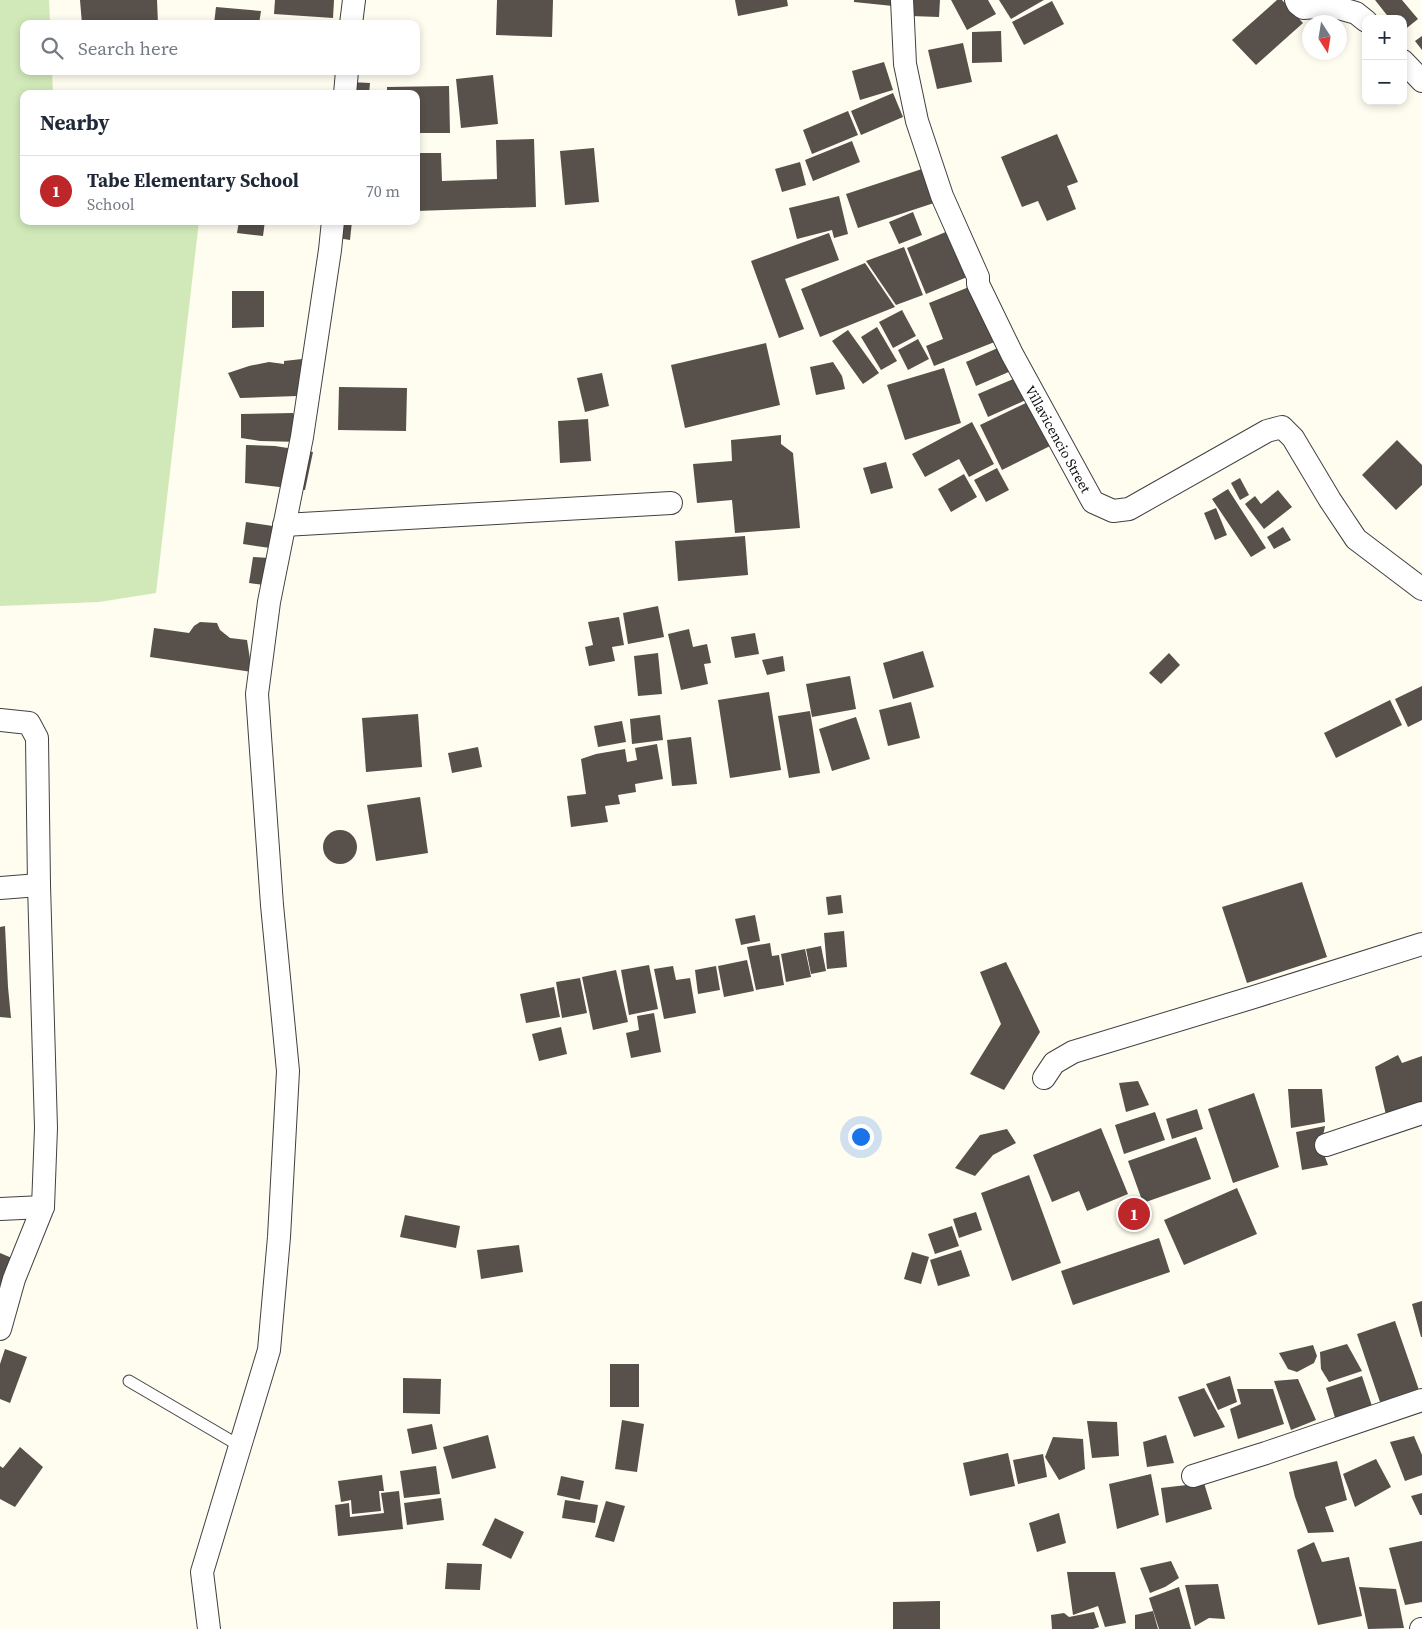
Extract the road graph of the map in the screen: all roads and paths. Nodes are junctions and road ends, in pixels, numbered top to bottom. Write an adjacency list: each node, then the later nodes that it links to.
1 (354, 0): 5 (street)
2 (902, 0): 13 (street, Villavicencio Street)
3 (1296, 0): 4 (street)
4 (1362, 18)
5 (352, 20)
6 (1407, 65): 8 (street)
7 (347, 75): 9 (street)
8 (1422, 82)
9 (345, 90)
10 (333, 225): 12 (street)
11 (671, 503): 12 (street)
12 (284, 525): 26 (street)
13 (1422, 588)
14 (0, 720): 15 (street)
15 (38, 885): 16 (street); 21 (street)
16 (0, 888)
17 (1422, 944): 18 (street)
18 (1044, 1078)
19 (1422, 1113): 20 (street)
20 (1326, 1145)
21 (43, 1207): 22 (street); 23 (street)
22 (0, 1209)
23 (0, 1329)
24 (129, 1381): 26 (lane)
25 (1422, 1400): 27 (street)
26 (240, 1446): 28 (street)
27 (1193, 1476)
28 (209, 1629)

